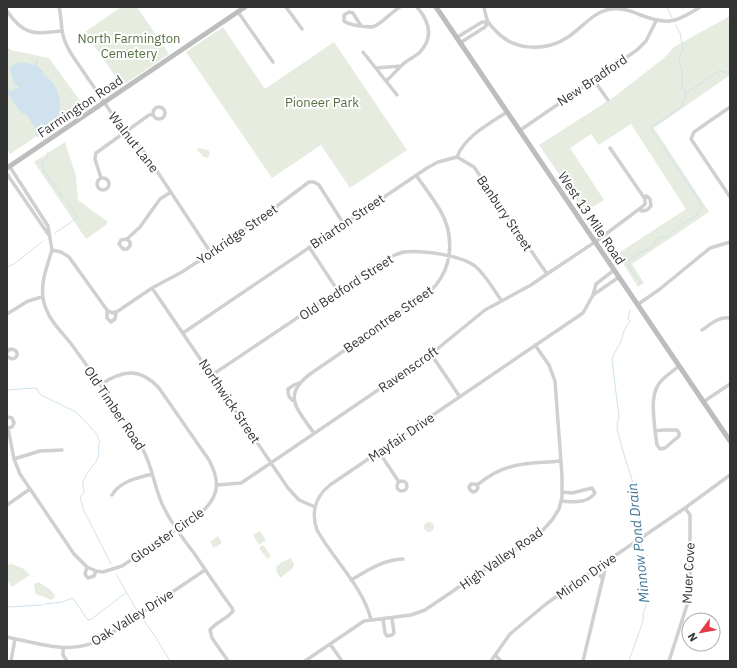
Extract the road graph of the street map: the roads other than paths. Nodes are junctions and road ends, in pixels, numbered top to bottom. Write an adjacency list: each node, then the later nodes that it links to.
1 (59, 7): 15 (street, Walnut Lane)
2 (245, 7): 10 (street, Farmington Road)
3 (286, 7): 14 (street)
4 (400, 7): 13 (street)
5 (417, 7): 20 (street)
6 (436, 7): 16 (street, West 13 Mile Road)
7 (484, 7): 12 (street)
8 (700, 7): 11 (street)
9 (7, 11): 15 (street)
10 (238, 12): 19 (street); 26 (street, Farmington Road)
11 (656, 21): 12 (street); 22 (street, New Bradford)
12 (488, 22): 16 (street); 17 (street)
13 (361, 26): 13 (street)
14 (302, 29)
15 (62, 31): 26 (street, Walnut Lane)
16 (456, 38): 17 (street, West 13 Mile Road)
17 (460, 43): 28 (street, West 13 Mile Road)
18 (363, 52): 21 (street)
19 (274, 62)
20 (401, 66): 21 (street); 23 (street)
21 (376, 68): 23 (street)
22 (593, 79): 25 (street); 31 (street, New Bradford)
23 (386, 81): 24 (street)
24 (397, 96)
25 (608, 100)
26 (104, 103): 30 (street, Walnut Lane); 34 (street, Farmington Road)
27 (730, 107): 40 (street)
28 (507, 112): 31 (street, West 13 Mile Road); 33 (street)
29 (153, 114): 30 (street)
30 (127, 131): 37 (street); 38 (street, Walnut Lane)
31 (519, 131): 47 (street, West 13 Mile Road)
32 (610, 148): 39 (street)
33 (457, 157): 36 (street, Briarton Street); 54 (street, Banbury Street)
34 (8, 167): 41 (street)
35 (7, 174): 42 (street)
36 (416, 175): 44 (street, Briarton Street); 52 (street, Beacontree Street)
37 (101, 178)
38 (171, 192): 46 (street); 51 (street, Walnut Lane)
39 (644, 197): 43 (street); 43 (street, Ravenscroft)
40 (730, 197)
41 (34, 204): 42 (street); 45 (street)
42 (30, 208): 45 (street)
43 (639, 209): 47 (street, Ravenscroft)
44 (344, 223): 49 (street, Briarton Street); 51 (street, Yorkridge Street)
45 (49, 235): 50 (street)
46 (127, 239)
47 (594, 242): 53 (street, West 13 Mile Road); 54 (street, Ravenscroft)
48 (730, 242): 61 (street)
49 (309, 247): 57 (street); 67 (street, Briarton Street)
50 (52, 250): 59 (street, Old Timber Road); 62 (street, Yorkridge Street)
51 (210, 253): 56 (street, Yorkridge Street)
52 (450, 256): 57 (street, Old Bedford Street); 60 (street, Old Bedford Street); 74 (street, Beacontree Street)
53 (614, 270): 55 (street, West 13 Mile Road); 58 (street, Mayfair Drive)
54 (547, 274): 60 (street, Ravenscroft)
55 (619, 277): 58 (street, Mayfair Drive); 61 (street, West 13 Mile Road)
56 (152, 288): 63 (street, Yorkridge Street); 67 (street, Northwick Street)
57 (338, 291): 73 (street, Old Bedford Street)
58 (593, 295): 68 (street, Mayfair Drive)
59 (42, 297): 64 (street); 76 (street, Old Timber Road)
60 (501, 300): 70 (street, Ravenscroft)
61 (637, 305): 72 (street, West 13 Mile Road)
62 (107, 310): 63 (street); 63 (street, Yorkridge Street)
63 (116, 312)
64 (7, 314)
65 (730, 318): 66 (street)
66 (702, 330)
67 (183, 333): 73 (street, Northwick Street)
68 (535, 346): 77 (street, Mayfair Drive); 88 (street, High Valley Road)
69 (8, 349): 71 (street)
70 (431, 354): 77 (street); 83 (street, Ravenscroft)
71 (7, 356)
72 (679, 366): 79 (street, West 13 Mile Road); 82 (street)
73 (212, 375): 89 (street, Northwick Street)
74 (299, 383): 78 (street); 78 (street, Beacontree Street)
75 (730, 384): 79 (street)
76 (100, 385): 90 (street, Old Timber Road); 93 (street)
77 (460, 397): 86 (street, Mayfair Drive)
78 (294, 401): 83 (street, Beacontree Street)
79 (703, 402): 84 (street, West 13 Mile Road)
80 (7, 417): 81 (street, Glouster Circle)
81 (8, 428): 87 (street, Glouster Circle)
82 (655, 431): 82 (street)
83 (314, 433): 89 (street, Ravenscroft)
84 (730, 441)
85 (62, 450): 87 (street)
86 (379, 452): 92 (street); 100 (street, Mayfair Drive)
87 (14, 459): 95 (street, Glouster Circle)
88 (560, 461): 94 (street); 96 (street, High Valley Road)
89 (271, 462): 93 (street, Ravenscroft); 100 (street, Northwick Street)
90 (152, 474): 97 (street); 102 (street, Old Timber Road)
91 (730, 474): 101 (street, Mirlon Drive)
92 (399, 482)
93 (217, 485): 102 (street, Glouster Circle)
94 (477, 485)
95 (30, 489): 99 (street); 105 (street, Glouster Circle)
96 (562, 492): 98 (street, High Valley Road); 98 (street)
97 (112, 495)
98 (561, 501): 111 (street, High Valley Road)
99 (7, 505)
100 (315, 507): 110 (street)
101 (685, 508): 104 (street, Mirlon Drive); 127 (street, Muer Cove)
102 (177, 530): 106 (street, Old Timber Road); 107 (street, Glouster Circle)
103 (403, 559): 110 (street)
104 (607, 561): 108 (street, Mirlon Drive); 109 (street)
105 (86, 567): 107 (street, Glouster Circle); 107 (street)
106 (205, 570): 117 (street, Oak Valley Drive); 121 (street, Old Timber Road)
107 (96, 571)
108 (592, 571): 109 (street); 118 (street, Mirlon Drive)
109 (603, 579): 126 (street)
110 (351, 580): 113 (street)
111 (392, 618): 112 (street, High Valley Road); 112 (street)
112 (383, 619): 113 (street, High Valley Road)
113 (371, 620): 116 (street, High Valley Road)
114 (7, 637): 115 (street, Oak Valley Drive)
115 (15, 639): 117 (street, Oak Valley Drive); 119 (street)
116 (330, 644): 122 (street, High Valley Road); 123 (street)
117 (63, 648): 120 (street)
118 (495, 655): 124 (street, Mirlon Drive); 125 (street)
119 (11, 661)
120 (67, 661)
121 (228, 661)
122 (305, 661)
123 (342, 661)
124 (491, 661)
125 (501, 661)
126 (583, 661)
127 (669, 661)

